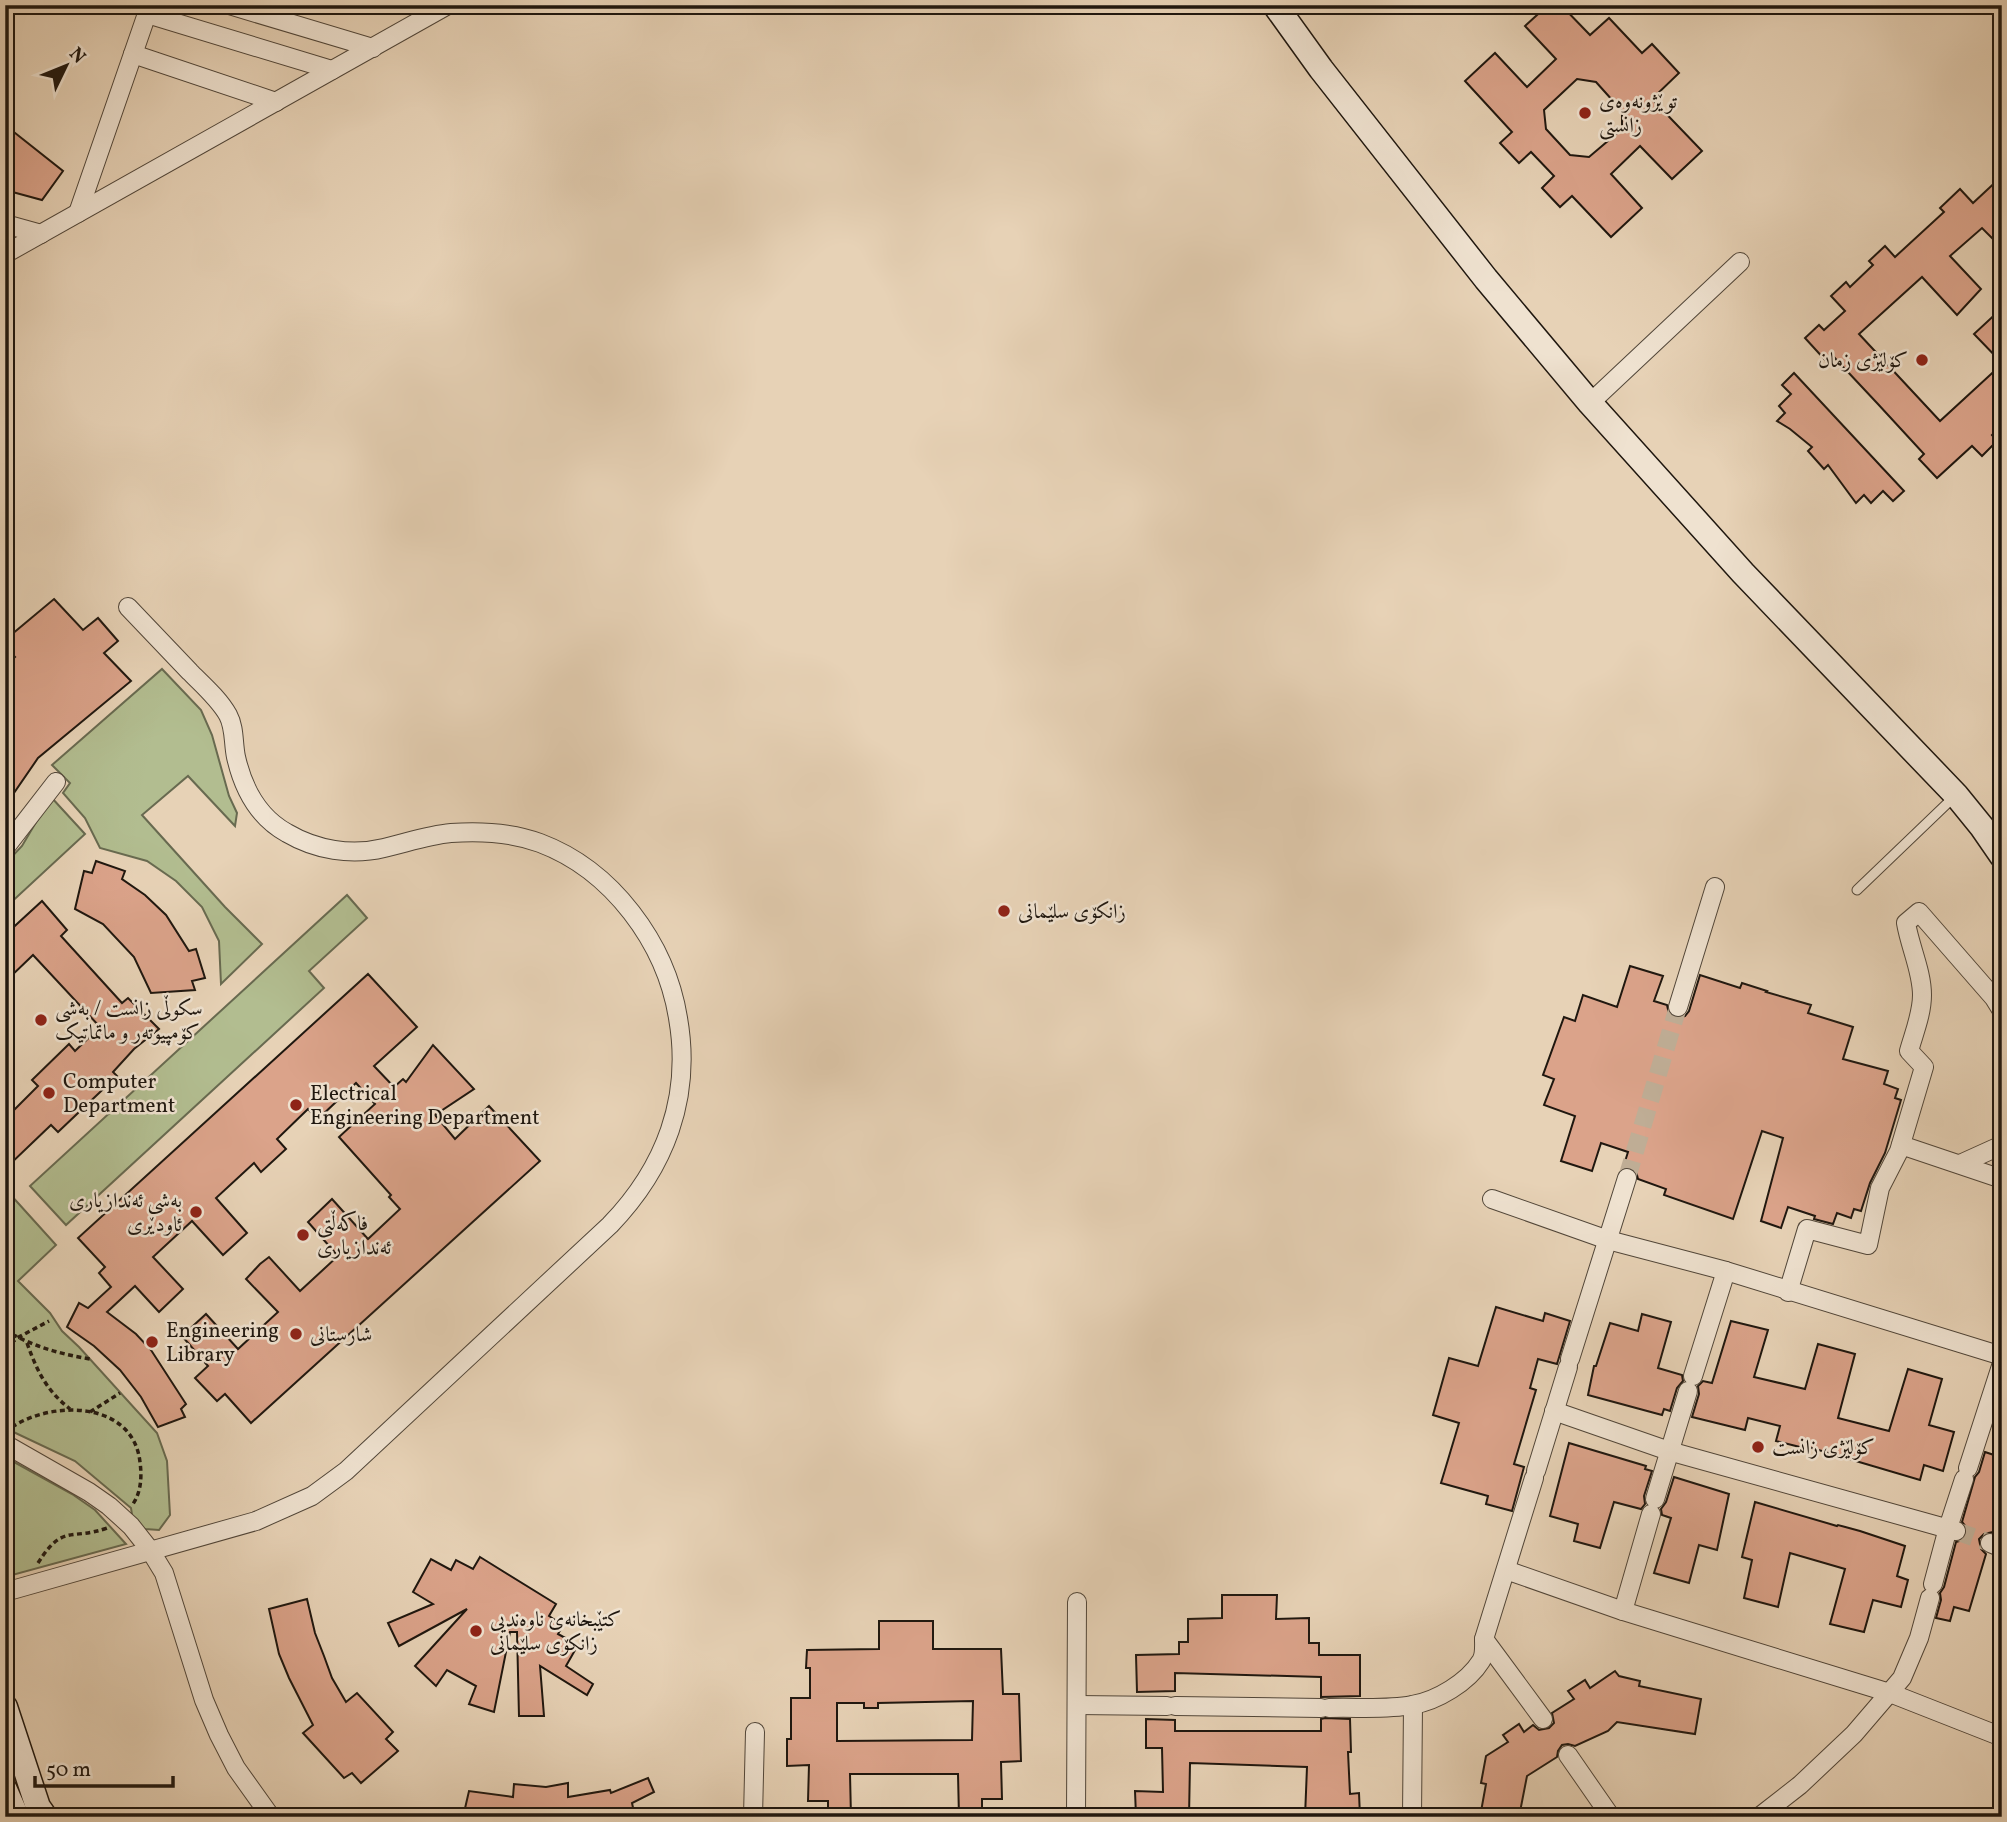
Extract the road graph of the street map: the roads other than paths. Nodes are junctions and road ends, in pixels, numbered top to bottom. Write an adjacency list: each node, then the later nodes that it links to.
1 (229, 5): 5 (street)
2 (449, 5): 5 (street)
3 (1275, 5): 14 (street)
4 (148, 9): 6 (street); 7 (street)
5 (373, 48): 7 (street)
6 (133, 54): 8 (street); 9 (street)
7 (332, 70): 8 (street)
8 (276, 102): 9 (street)
9 (78, 213): 11 (street)
10 (5, 224): 11 (street)
11 (41, 233): 12 (street)
12 (5, 254)
13 (1740, 262): 14 (street)
14 (1590, 403): 17 (street)
15 (128, 607): 41 (street)
16 (56, 782): 20 (street)
17 (1956, 795): 18 (street); 23 (lane)
18 (1982, 827): 19 (street); 21 (street)
19 (2002, 845)
20 (5, 848)
21 (2002, 856)
22 (1715, 887): 24 (street)
23 (1857, 890)
24 (1678, 1007)
25 (2002, 1011): 26 (street)
26 (1901, 1145): 28 (street); 34 (street)
27 (2002, 1145): 28 (street)
28 (1960, 1164): 30 (street)
29 (1627, 1178): 32 (street)
30 (2002, 1179)
31 (1492, 1199): 32 (street)
32 (1608, 1240): 33 (street); 37 (street)
33 (1726, 1271): 34 (street); 39 (street)
34 (1788, 1292): 35 (street)
35 (2002, 1356)
36 (2002, 1363): 40 (street)
37 (1554, 1411): 39 (street); 42 (street)
38 (5, 1444): 41 (street)
39 (1669, 1451): 40 (street); 45 (street)
40 (1952, 1529): 47 (street)
41 (150, 1550): 43 (street); 58 (street)
42 (1506, 1570): 45 (street); 46 (street)
43 (5, 1592)
44 (1077, 1602): 48 (street)
45 (1623, 1611): 47 (street)
46 (1484, 1639): 49 (street); 51 (street)
47 (1890, 1693): 53 (street); 63 (street)
48 (1077, 1705): 49 (street); 60 (street)
49 (1413, 1705): 61 (street)
50 (5, 1707): 57 (street)
51 (1543, 1719)
52 (755, 1732): 59 (street)
53 (2002, 1737)
54 (1568, 1755): 62 (street)
55 (5, 1790): 56 (street)
56 (17, 1817)
57 (45, 1817)
58 (271, 1817)
59 (753, 1817)
60 (1076, 1817)
61 (1412, 1817)
62 (1611, 1817)
63 (1759, 1817)

